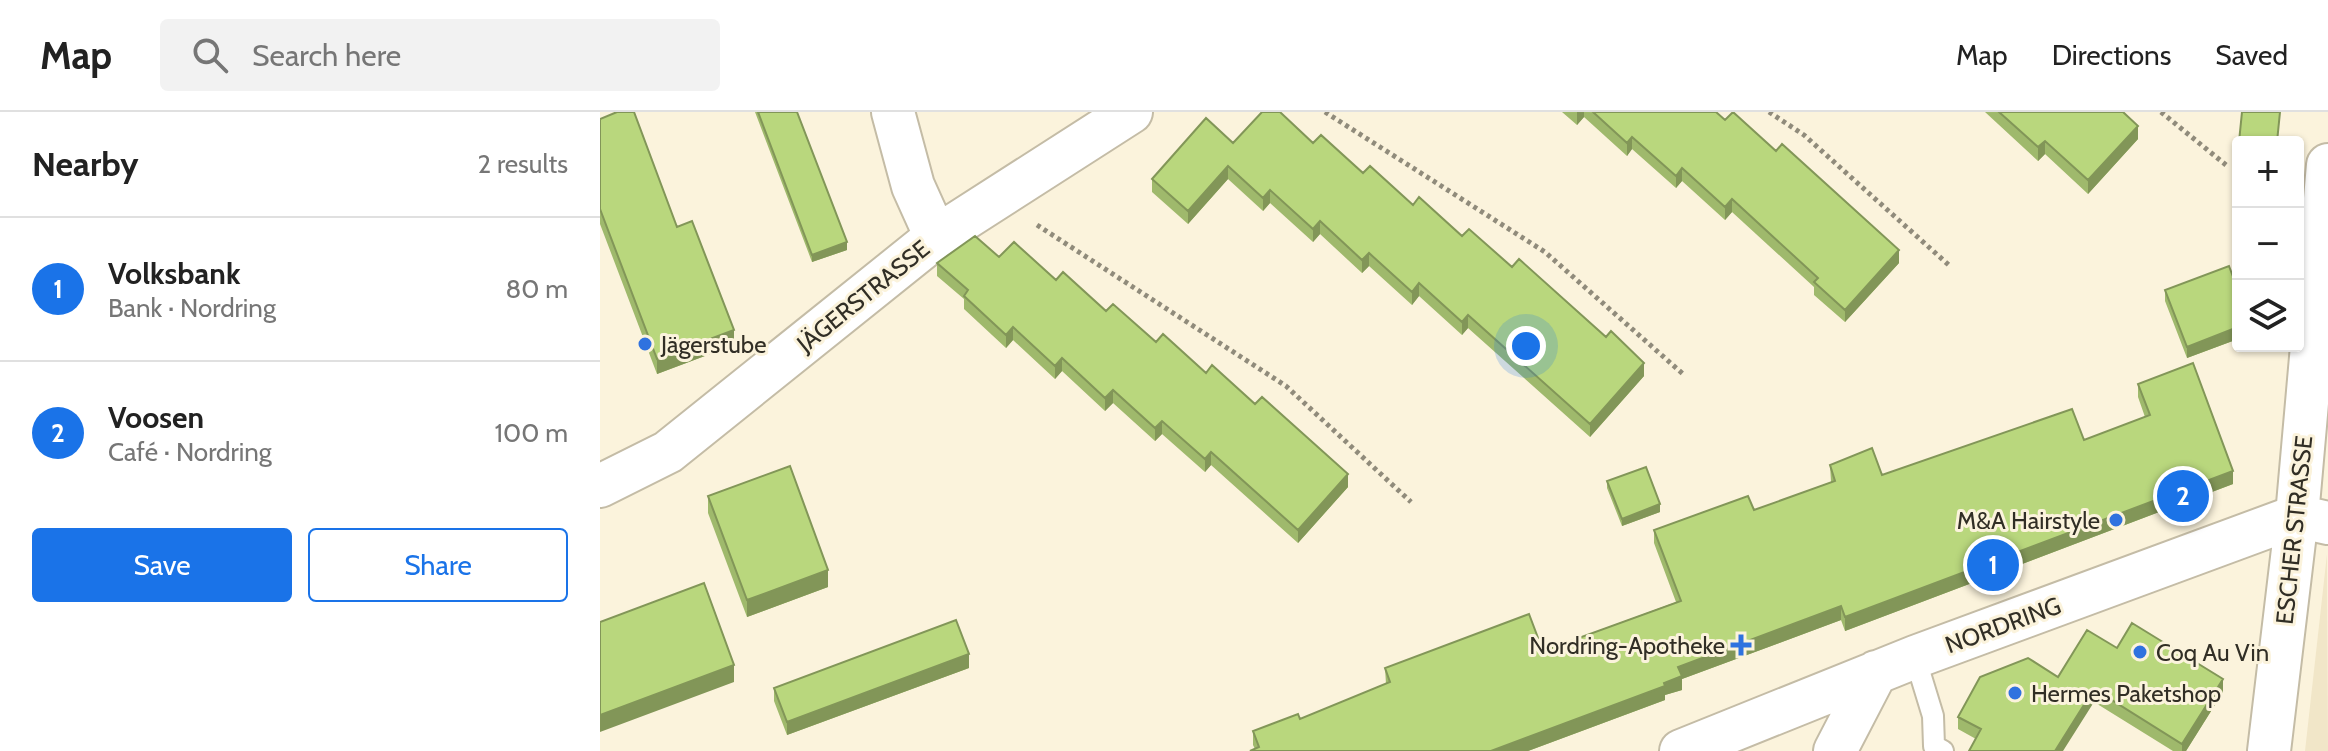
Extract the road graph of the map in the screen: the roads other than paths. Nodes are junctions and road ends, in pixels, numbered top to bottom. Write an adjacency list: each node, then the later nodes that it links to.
1 (893, 112): 4 (street)
2 (1131, 112): 4 (street, JÄGERSTRASSE)
3 (2328, 165): 6 (street, ESCHER STRASSE)
4 (936, 237): 5 (street, JÄGERSTRASSE)
5 (600, 486)
6 (2312, 519): 7 (street, NORDRING); 12 (street, ESCHER STRASSE)
7 (1915, 657): 8 (street, NORDRING); 11 (lane)
8 (1876, 672): 9 (street, NORDRING); 10 (street)
9 (1681, 751)
10 (1835, 751)
11 (1943, 751)
12 (2269, 751)

